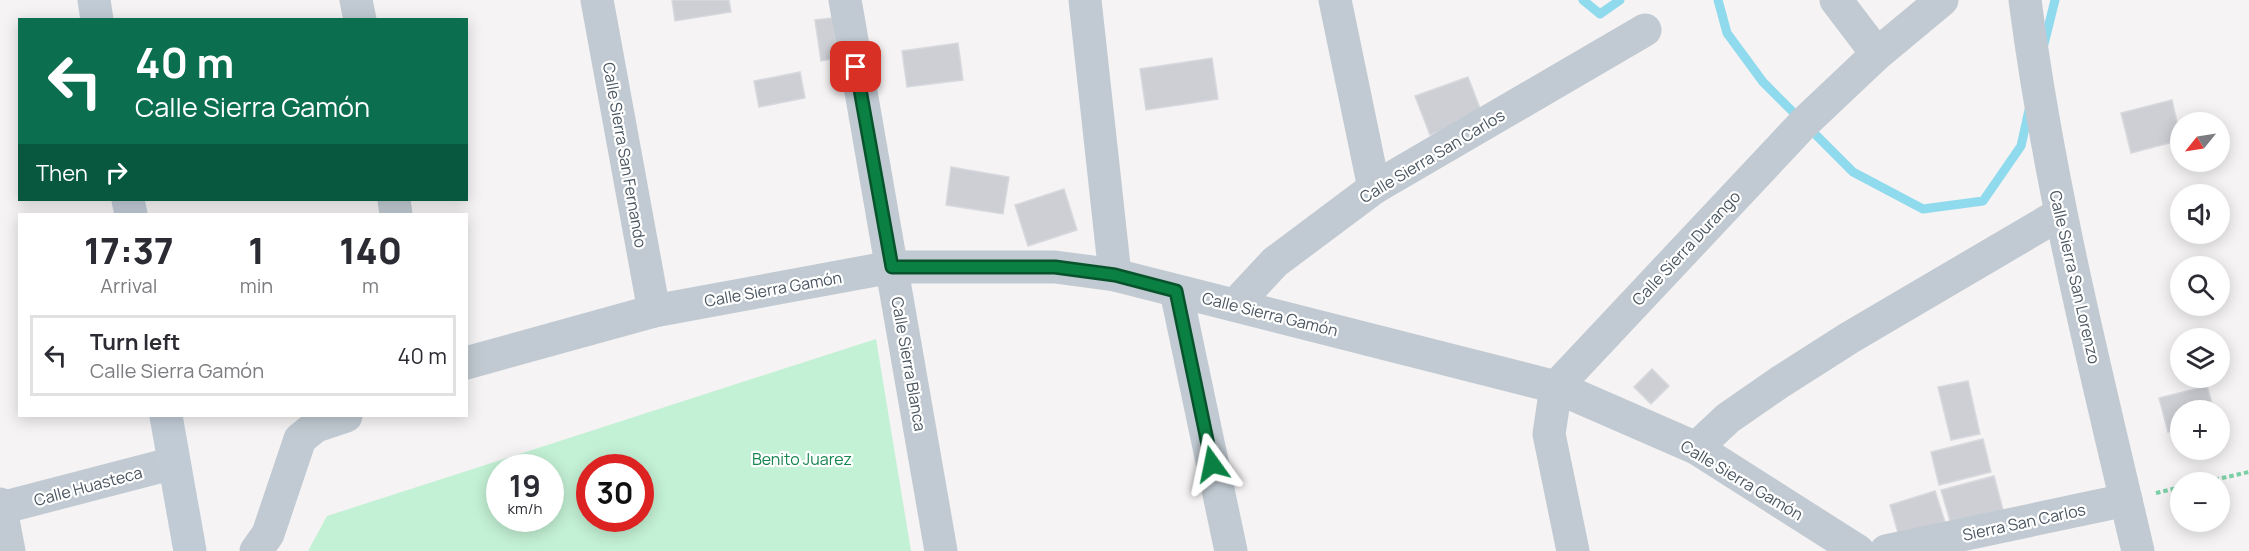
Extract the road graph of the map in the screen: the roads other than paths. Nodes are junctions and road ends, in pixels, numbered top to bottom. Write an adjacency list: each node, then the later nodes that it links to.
1 (94, 0): 10 (street)
2 (356, 0): 11 (street)
3 (597, 0): 20 (street, Calle Sierra San Fernando)
4 (845, 0): 16 (street, Calle Sierra Blanca)
5 (1085, 0): 17 (street)
6 (1335, 0): 14 (street)
7 (1836, 0): 13 (street)
8 (1942, 0): 13 (street, Calle Sierra Durango)
9 (2025, 0): 15 (street, Calle Sierra San Lorenzo)
10 (97, 18)
11 (360, 18)
12 (1645, 30): 14 (street, Calle Sierra San Carlos)
13 (1877, 54): 22 (street, Calle Sierra Durango)
14 (1374, 188): 19 (street, Calle Sierra San Carlos)
15 (2060, 214): 25 (street); 27 (street, Calle Sierra San Lorenzo)
16 (892, 267): 17 (street, Calle Sierra Gamón); 20 (street, Calle Sierra Gamón); 32 (street, Calle Sierra Blanca)
17 (1115, 275): 18 (street, Calle Sierra Gamón)
18 (1176, 291): 19 (street, Calle Sierra Gamón); 33 (street)
19 (1235, 305): 22 (street, Calle Sierra Gamón)
20 (654, 311): 21 (street, Calle Sierra Gamón)
21 (468, 362)
22 (1556, 387): 25 (street, Calle Sierra Gamón); 34 (street)
23 (166, 417): 26 (street)
24 (343, 417): 31 (street)
25 (1696, 448): 35 (street, Calle Sierra Gamón)
26 (174, 463): 28 (street, Calle Huasteca); 30 (street)
27 (2126, 500): 36 (street, Sierra San Carlos); 37 (street, Calle Sierra San Lorenzo)
28 (1, 506): 29 (street, Calle Huasteca)
29 (9, 551)
30 (190, 551)
31 (256, 551)
32 (941, 551)
33 (1231, 551)
34 (1573, 551)
35 (1858, 551)
36 (1886, 551)
37 (2138, 551)

